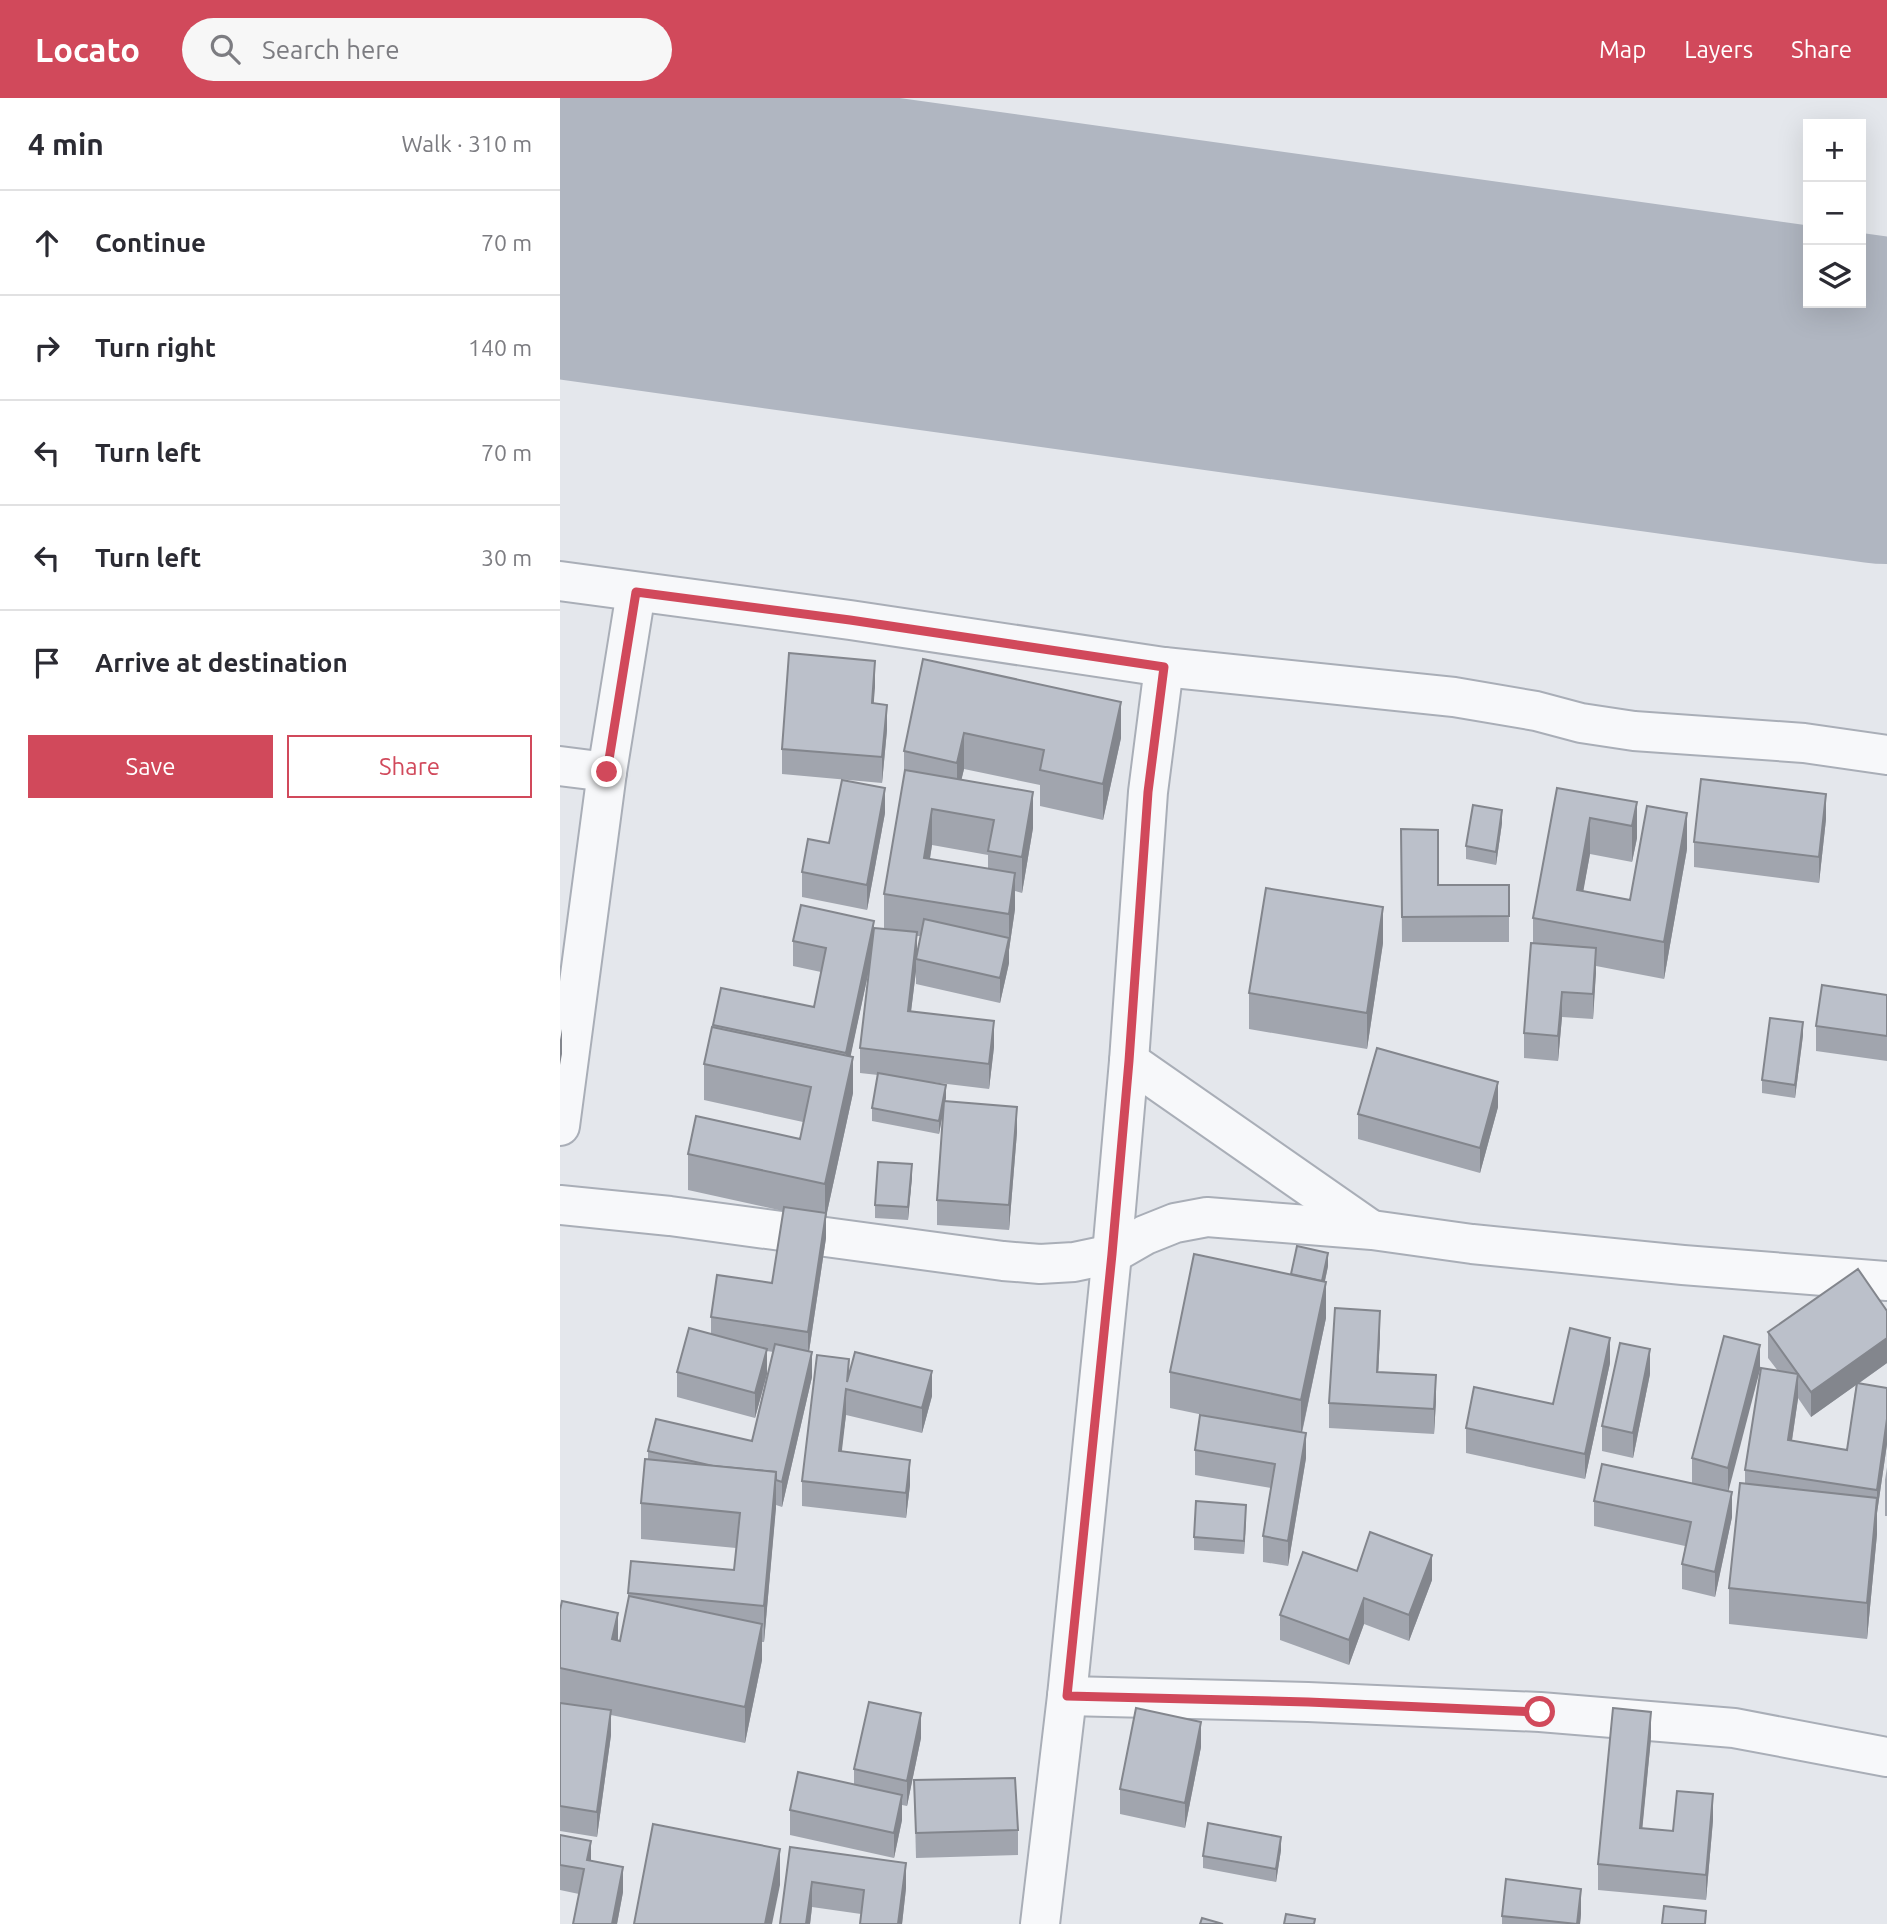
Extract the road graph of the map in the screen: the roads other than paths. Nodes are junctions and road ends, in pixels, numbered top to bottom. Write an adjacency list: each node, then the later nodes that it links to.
1 (560, 581): 2 (street)
2 (636, 592): 3 (street); 6 (street)
3 (1164, 667): 4 (street); 7 (street)
4 (1887, 755)
5 (560, 766): 6 (street)
6 (607, 772): 8 (street)
7 (1129, 1061): 10 (street); 11 (street)
8 (560, 1126)
9 (560, 1205): 11 (street)
10 (1372, 1230): 11 (street); 12 (street)
11 (1112, 1254): 13 (street)
12 (1887, 1280)
13 (1067, 1696): 14 (street); 15 (street)
14 (1887, 1757)
15 (1041, 1924)

